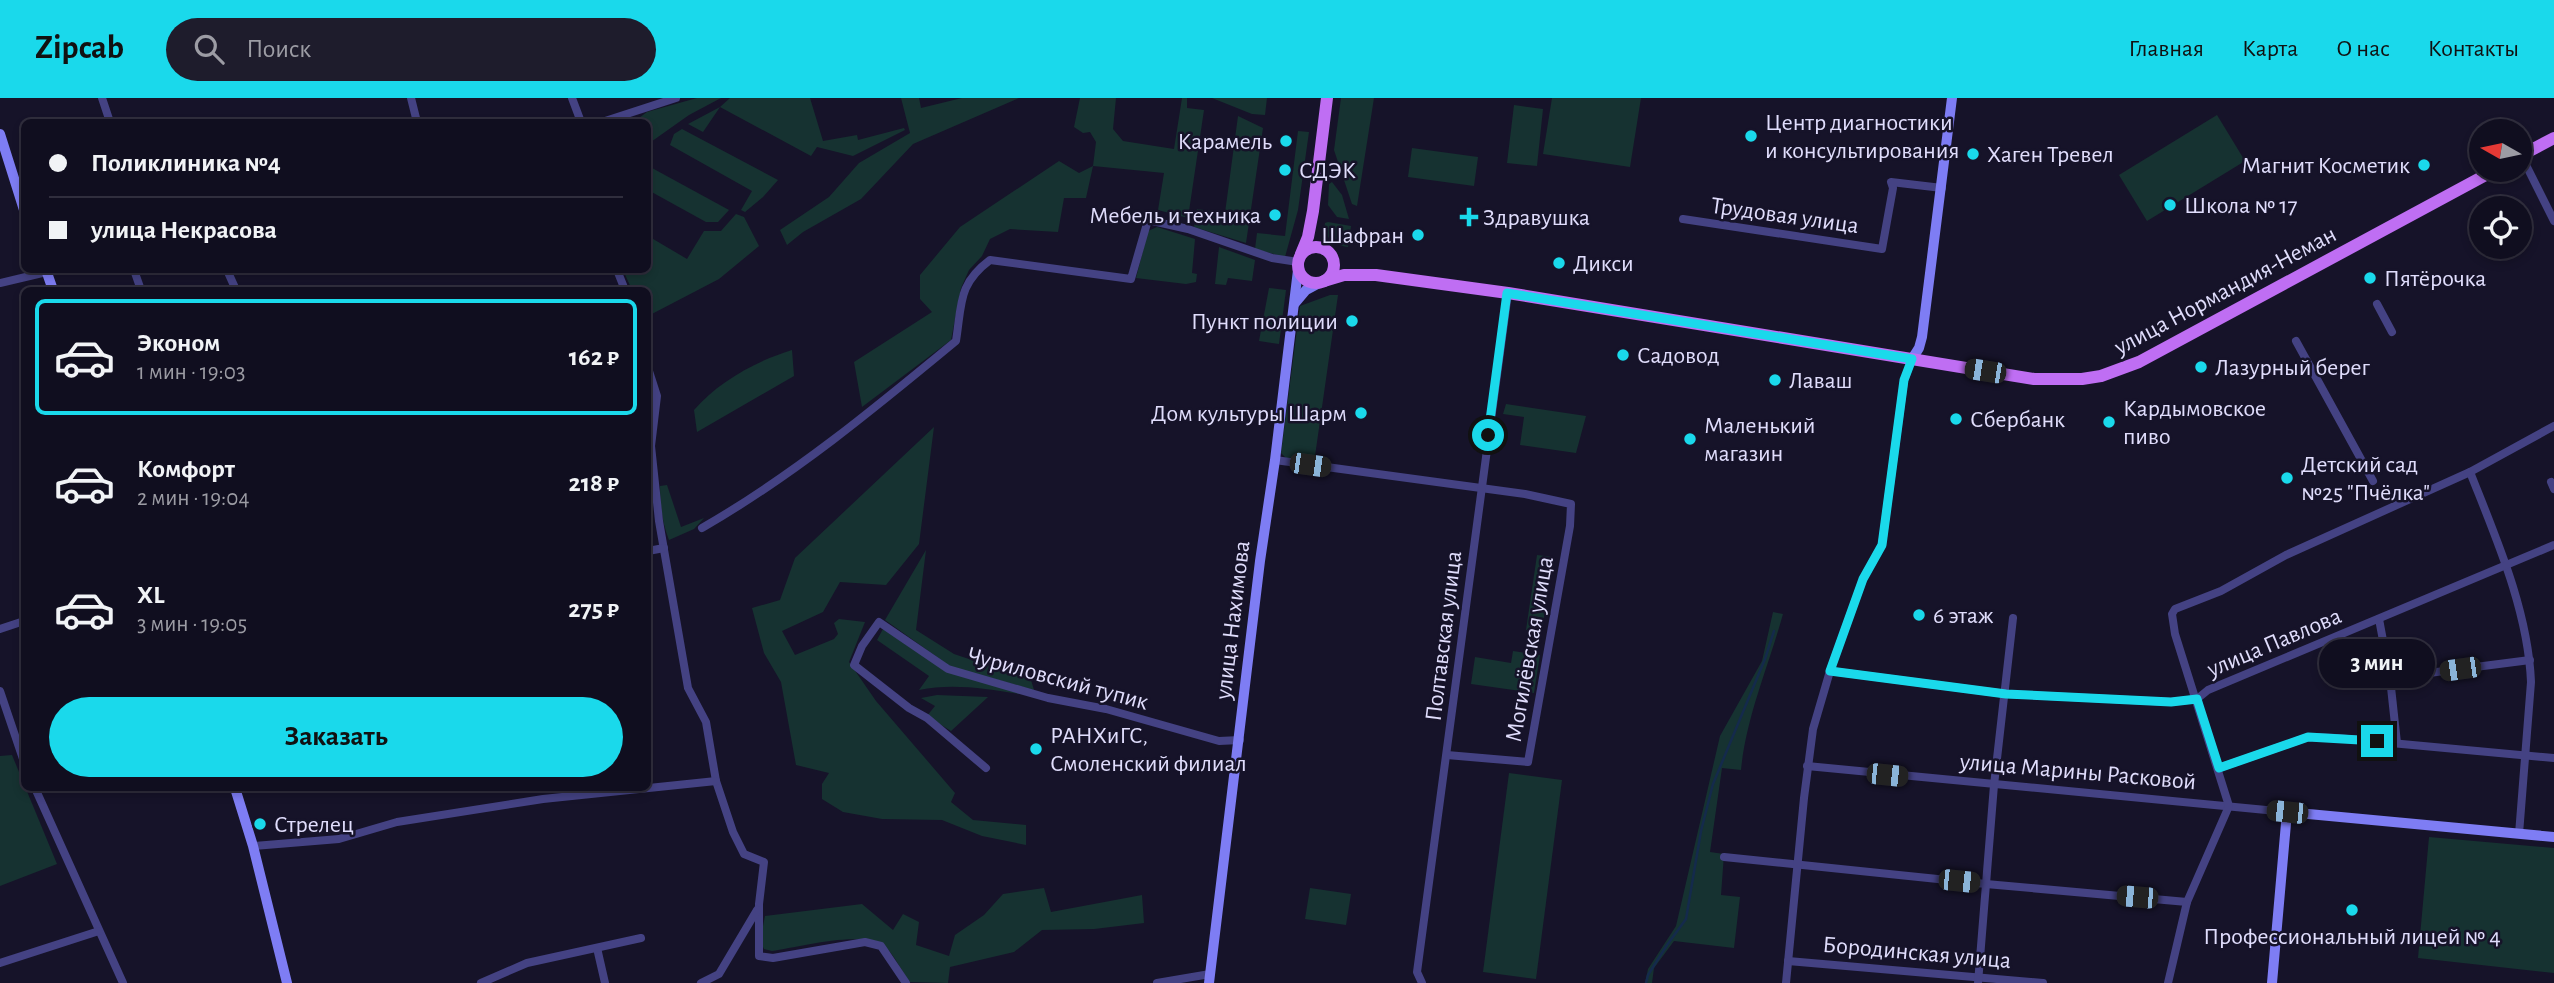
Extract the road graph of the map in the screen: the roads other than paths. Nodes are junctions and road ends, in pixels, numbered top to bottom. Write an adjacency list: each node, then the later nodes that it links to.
1 (102, 98): 7 (street)
2 (411, 98): 8 (street)
3 (572, 98): 9 (street)
4 (676, 98): 10 (street)
5 (1327, 98): 18 (main road)
6 (1952, 98): 16 (street)
7 (109, 119)
8 (416, 119)
9 (580, 119)
10 (613, 119)
11 (0, 134): 17 (street)
12 (2554, 138): 13 (main road)
13 (2532, 149)
14 (2532, 178): 20 (street)
15 (2473, 182): 32 (main road, улица Нормандия-Неман)
16 (1942, 188): 19 (street, Трудовая улица); 32 (street)
17 (21, 200)
18 (1313, 211): 21 (main road); 22 (main road)
19 (1683, 219)
20 (2554, 221)
21 (1329, 252): 22 (main road); 24 (main road); 26 (main road)
22 (1299, 262): 26 (main road); 28 (street, улица Нахимова); 41 (street)
23 (37, 273): 25 (street)
24 (1376, 275): 26 (main road); 27 (main road, улица Нормандия-Неман)
25 (0, 282)
26 (1322, 282): 28 (street)
27 (1507, 293): 32 (main road, улица Нормандия-Неман); 40 (street, Полтавская улица)
28 (1295, 303): 37 (street, улица Нахимова)
29 (2377, 304): 30 (street)
30 (2392, 332)
31 (2296, 341): 39 (street)
32 (1912, 359): 51 (street)
33 (651, 377): 35 (street)
34 (2554, 426): 38 (street)
35 (651, 446)
36 (651, 446): 43 (street)
37 (1275, 460): 40 (street); 56 (street, улица Нахимова)
38 (2470, 472): 45 (street); 55 (street)
39 (2373, 481)
40 (1481, 488): 59 (street, Полтавская улица); 59 (street, Могилёвская улица)
41 (702, 528)
42 (2554, 545): 45 (street, улица Павлова)
43 (664, 548): 44 (street); 65 (street)
44 (651, 550)
45 (2507, 565): 47 (street, улица Павлова); 50 (street)
46 (2013, 618): 54 (street)
47 (2379, 619): 52 (street); 55 (street, улица Павлова)
48 (21, 622): 49 (street)
49 (0, 629)
50 (2530, 660): 52 (street); 60 (street)
51 (1830, 671): 54 (street, улица Павлова); 62 (street)
52 (2390, 678): 57 (street)
53 (0, 691): 58 (street)
54 (2006, 694): 55 (street, улица Павлова); 66 (street)
55 (2197, 699): 64 (street)
56 (1240, 740): 63 (street, Чуриловский тупик); 86 (street, улица Нахимова)
57 (2397, 743): 60 (street); 64 (street)
58 (21, 753)
59 (1447, 755): 95 (street, Полтавская улица)
60 (2524, 755): 61 (street); 73 (street)
61 (2554, 758)
62 (1807, 766): 66 (street, улица Марины Расковой); 77 (street)
63 (986, 768)
64 (2219, 768): 71 (street)
65 (716, 781): 67 (street); 80 (street)
66 (1994, 785): 71 (street, улица Марины Расковой); 78 (street)
67 (651, 788)
68 (37, 791): 81 (street)
69 (236, 791): 75 (street)
70 (620, 791): 75 (street)
71 (2230, 806): 72 (street, улица Марины Расковой); 79 (street)
72 (2287, 812): 73 (street, улица Марины Расковой); 99 (street)
73 (2519, 834): 74 (street, улица Марины Расковой)
74 (2554, 837)
75 (253, 846): 89 (street)
76 (1724, 857): 77 (street)
77 (1798, 866): 78 (street); 84 (street)
78 (1986, 884): 79 (street); 87 (street)
79 (2188, 902): 98 (street)
80 (760, 904): 92 (street); 93 (street)
81 (99, 931): 85 (street); 88 (street)
82 (641, 938): 83 (street)
83 (597, 948): 90 (street); 91 (street)
84 (1788, 961): 87 (street, Бородинская улица); 96 (street)
85 (0, 963)
86 (1210, 979): 94 (street)
87 (1979, 980): 97 (street, Бородинская улица)
88 (123, 983)
89 (287, 983)
90 (481, 983)
91 (605, 983)
92 (701, 983)
93 (906, 983)
94 (1157, 983)
95 (1422, 983)
96 (1786, 983)
97 (2043, 983)
98 (2168, 983)
99 (2272, 983)

